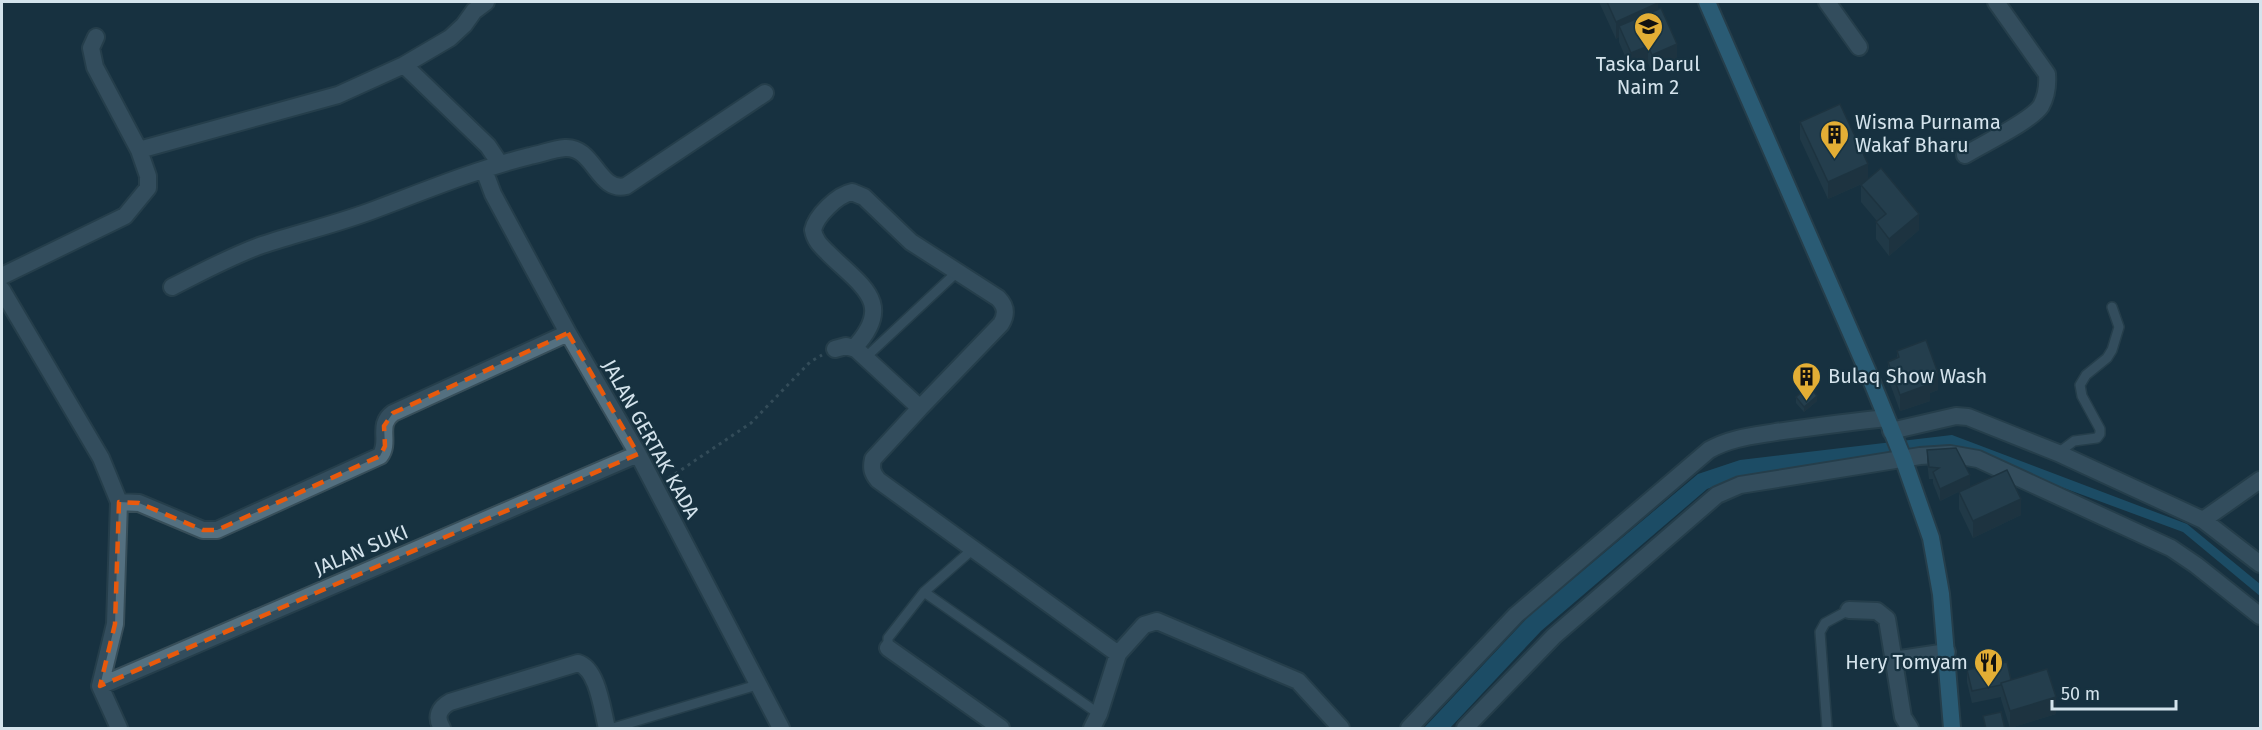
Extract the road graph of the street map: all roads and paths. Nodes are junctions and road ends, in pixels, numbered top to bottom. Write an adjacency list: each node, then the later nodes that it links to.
1 (486, 2): 7 (street)
2 (1707, 2): 21 (main road)
3 (1827, 2): 6 (street)
4 (1996, 2): 10 (street)
5 (96, 37): 9 (street)
6 (1859, 47)
7 (404, 65): 9 (street); 11 (street, JALAN GERTAK KADA)
8 (765, 93): 11 (street)
9 (139, 150): 13 (street)
10 (1965, 155)
11 (492, 167): 14 (street); 17 (street, JALAN GERTAK KADA)
12 (956, 273): 19 (lane); 19 (street); 20 (street)
13 (2, 276)
14 (172, 287)
15 (2, 290): 27 (street)
16 (2112, 307): 22 (lane)
17 (568, 333): 23 (street, JALAN GERTAK KADA); 27 (street)
18 (835, 349): 19 (street); 26 (path)
19 (860, 353): 20 (street)
20 (920, 408): 29 (street)
21 (1888, 424): 22 (street); 24 (main road); 48 (street)
22 (2058, 453): 28 (street)
23 (638, 454): 26 (street, JALAN GERTAK KADA); 39 (street, JALAN SUKI)
24 (1903, 458): 33 (street); 35 (main road); 49 (street)
25 (2260, 480): 28 (street)
26 (656, 487): 38 (street, JALAN GERTAK KADA)
27 (119, 502): 39 (street)
28 (2203, 520): 30 (street)
29 (973, 549): 31 (lane); 36 (street)
30 (2260, 564)
31 (924, 592): 34 (lane); 40 (lane)
32 (1850, 610): 37 (street); 50 (lane)
33 (2260, 616)
34 (888, 648): 46 (street)
35 (1947, 651): 37 (street); 52 (main road)
36 (1118, 654): 40 (street); 47 (street)
37 (1894, 660): 51 (street)
38 (757, 685): 44 (lane); 45 (street, JALAN GERTAK KADA)
39 (100, 686): 41 (street)
40 (1095, 721)
41 (119, 729)
42 (442, 729): 43 (street)
43 (607, 729)
44 (613, 729)
45 (781, 729)
46 (1001, 729)
47 (1341, 729)
48 (1408, 729)
49 (1465, 729)
50 (1827, 729)
51 (1910, 729)
52 (1952, 729)

